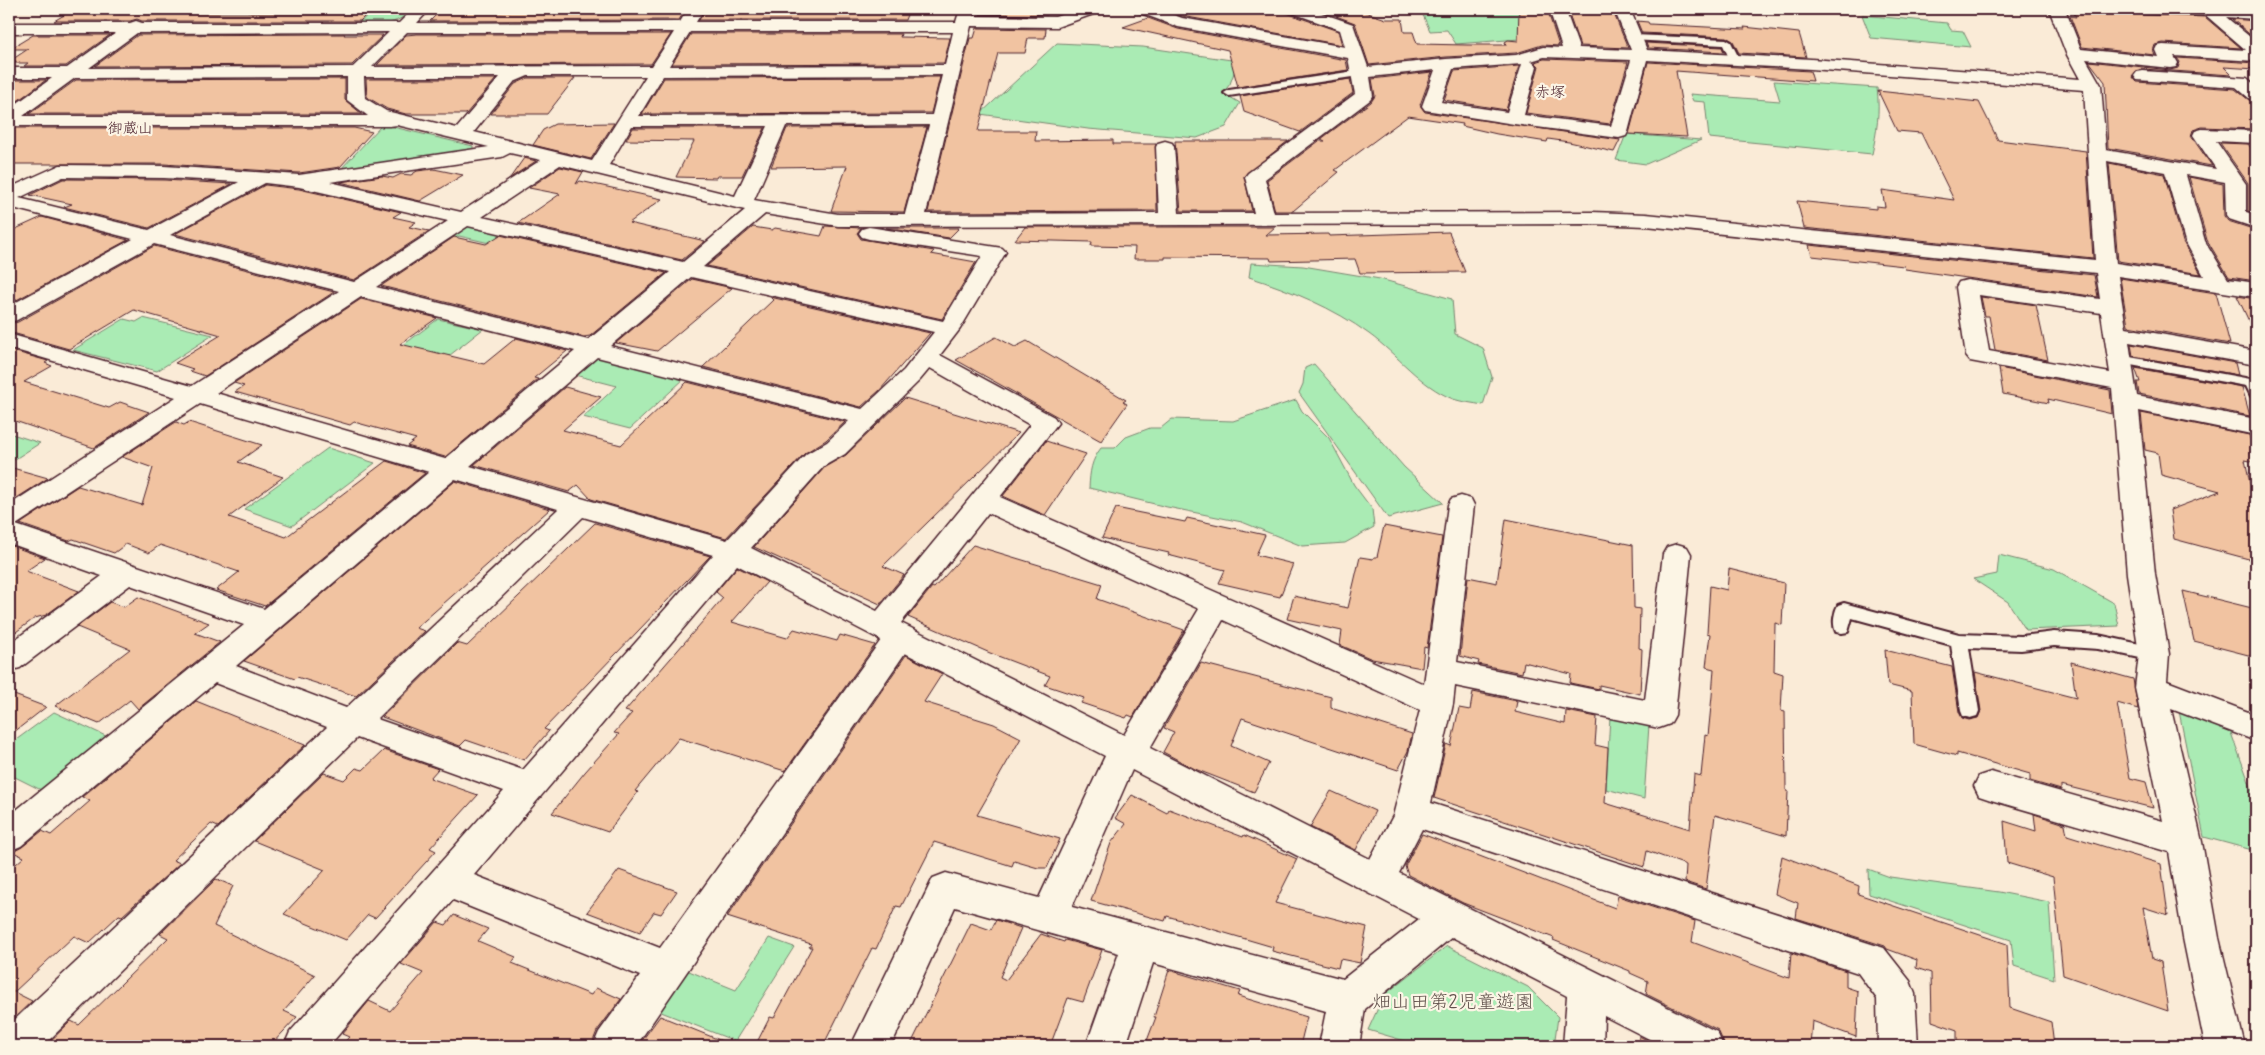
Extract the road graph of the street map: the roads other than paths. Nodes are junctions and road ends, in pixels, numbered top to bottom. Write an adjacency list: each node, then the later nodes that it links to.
1 (422, 9): 18 (street)
2 (696, 9): 19 (street)
3 (1094, 9): 15 (street)
4 (1144, 9): 24 (street)
5 (1296, 9): 14 (street)
6 (1332, 9): 14 (street)
7 (1557, 9): 22 (street)
8 (1622, 9): 20 (street)
9 (2057, 9): 23 (street)
10 (2127, 9): 11 (lane)
11 (2210, 12): 13 (street); 21 (street)
12 (152, 14): 17 (street)
13 (2256, 14)
14 (1313, 15): 24 (street)
15 (964, 19): 19 (street); 30 (street)
16 (9, 28): 17 (street)
17 (132, 28): 18 (street); 35 (street)
18 (401, 28): 19 (street); 32 (street)
19 (683, 28): 33 (street)
20 (1634, 38): 25 (street); 27 (lane)
21 (2256, 50)
22 (1572, 53): 25 (street); 28 (street)
23 (2074, 53): 26 (street); 40 (street)
24 (1355, 54): 38 (street)
25 (1641, 55): 27 (street); 39 (street)
26 (2256, 56)
27 (1735, 60): 40 (street)
28 (1524, 63): 29 (street); 31 (street); 44 (street)
29 (1446, 64): 38 (street); 44 (street)
30 (952, 70): 33 (street); 47 (street)
31 (1586, 70)
32 (358, 71): 35 (street); 36 (street); 45 (street)
33 (657, 71): 36 (street); 49 (street)
34 (9, 72): 35 (street)
35 (71, 72): 43 (street)
36 (524, 72): 50 (street)
37 (1615, 72): 39 (street)
38 (1361, 73): 41 (lane); 66 (street)
39 (1634, 73): 44 (street)
40 (2098, 76): 42 (street); 54 (street)
41 (1229, 93)
42 (2256, 96)
43 (9, 118)
44 (1514, 119)
45 (396, 120): 48 (street); 50 (street)
46 (780, 120): 47 (street); 49 (street); 65 (street)
47 (939, 120): 70 (street)
48 (9, 121)
49 (628, 121): 56 (street)
50 (461, 136): 53 (street)
51 (2256, 137): 59 (street)
52 (1165, 147): 67 (street)
53 (516, 149): 55 (street); 62 (street)
54 (2098, 154): 57 (street); 73 (street)
55 (556, 159): 56 (street); 68 (street)
56 (597, 169): 65 (street)
57 (2174, 169): 59 (street); 75 (street)
58 (262, 177): 61 (street); 62 (street); 72 (street)
59 (2233, 178): 71 (street)
60 (9, 180): 61 (street)
61 (40, 180): 63 (street)
62 (299, 181): 68 (street)
63 (9, 195)
64 (9, 201): 72 (street)
65 (752, 205): 69 (street); 74 (street)
66 (1266, 218): 67 (street); 73 (street)
67 (1169, 219): 70 (street)
68 (464, 220): 74 (street); 76 (street)
69 (864, 220): 70 (street); 79 (street)
70 (914, 220)
71 (2256, 222)
72 (150, 238): 76 (street); 78 (street)
73 (2106, 268): 75 (street); 83 (street)
74 (686, 270): 79 (street); 81 (street)
75 (2220, 285): 77 (street)
76 (358, 290): 81 (street); 86 (street)
77 (2256, 290)
78 (9, 315)
79 (950, 329): 82 (street)
80 (9, 341): 86 (street)
81 (593, 348): 87 (street); 89 (street)
82 (927, 357): 87 (street); 90 (street)
83 (2119, 357): 83 (street); 84 (street); 85 (lane); 88 (street); 103 (street)
84 (2256, 358)
85 (2256, 394)
86 (194, 397): 89 (street); 93 (street)
87 (866, 418): 95 (street)
88 (2256, 427)
89 (450, 468): 92 (street); 99 (street)
90 (983, 500): 98 (street); 101 (street)
91 (1461, 505): 106 (street)
92 (578, 506): 95 (street); 110 (street)
93 (9, 518)
94 (9, 533): 97 (street)
95 (733, 551): 101 (street); 113 (street)
96 (1677, 554): 106 (street)
97 (126, 573): 99 (street); 104 (street)
98 (1217, 605): 108 (street); 112 (street)
99 (268, 622): 105 (street)
100 (1842, 627): 102 (lane)
101 (891, 632): 112 (street); 123 (street)
102 (1959, 640): 103 (lane); 109 (lane)
103 (2154, 654): 107 (street)
104 (9, 660)
105 (211, 669): 110 (street); 116 (street)
106 (1441, 670): 108 (street)
107 (2152, 688): 111 (street); 117 (street)
108 (1437, 704): 115 (street)
109 (1970, 711)
110 (351, 724): 113 (street); 126 (street)
111 (2256, 728)
112 (1127, 753): 118 (street); 120 (street)
113 (528, 786): 119 (street)
114 (1991, 786): 117 (street)
115 (1412, 811): 118 (street); 134 (street)
116 (9, 836)
117 (2185, 842): 135 (street)
118 (1377, 880): 121 (street)
119 (447, 881): 123 (street); 127 (street)
120 (1049, 917): 122 (street); 129 (street)
121 (1449, 917): 124 (street); 125 (street)
122 (1141, 943): 125 (street); 130 (street)
123 (667, 969): 128 (street)
124 (1587, 987): 132 (street); 133 (street)
125 (1348, 999): 131 (street)
126 (15, 1046)
127 (304, 1046)
128 (613, 1046)
129 (870, 1046)
130 (1106, 1046)
131 (1339, 1046)
132 (1583, 1046)
133 (1703, 1046)
134 (1898, 1046)
135 (2225, 1046)

